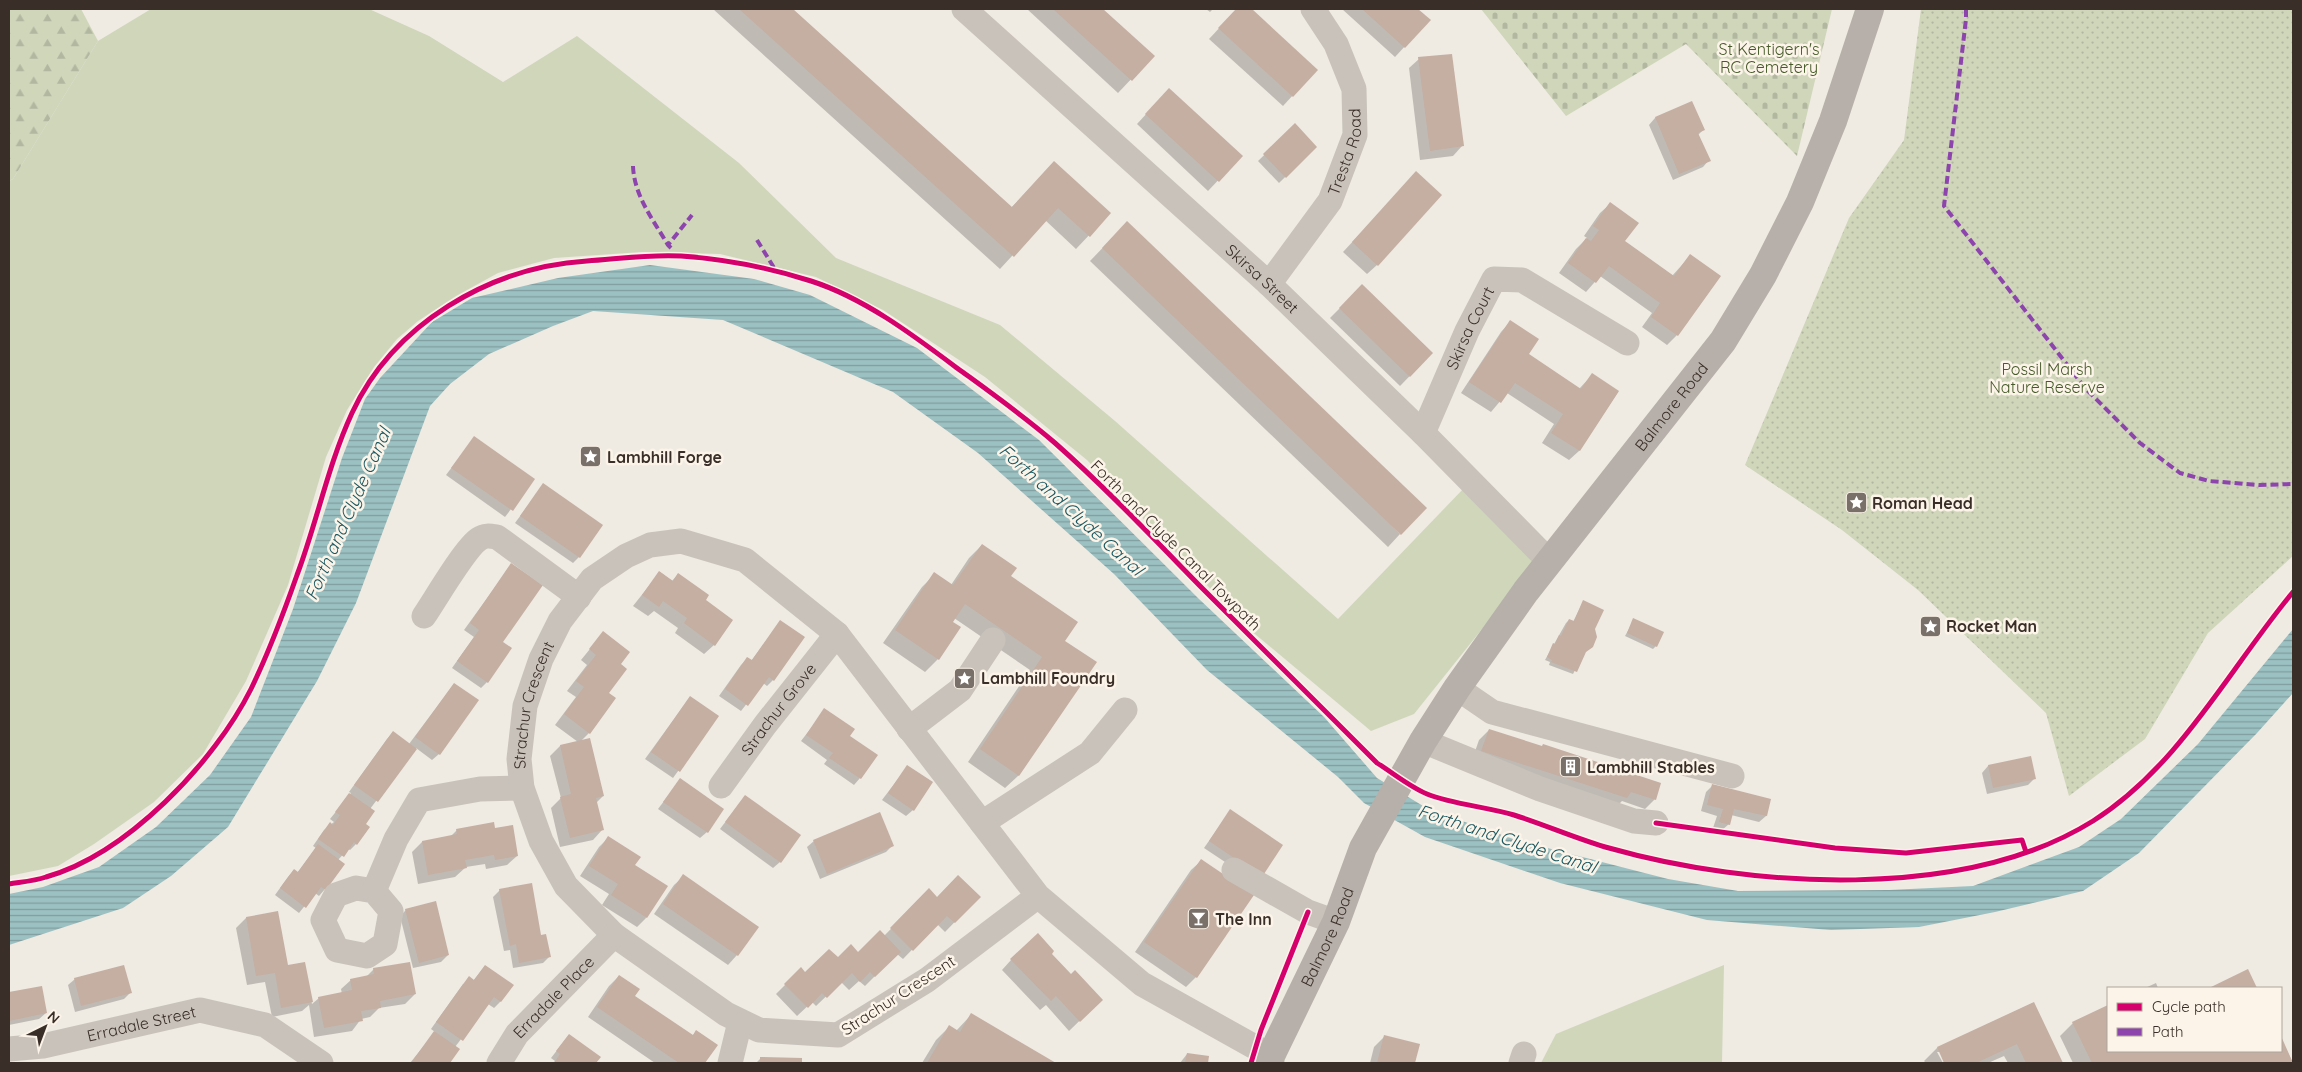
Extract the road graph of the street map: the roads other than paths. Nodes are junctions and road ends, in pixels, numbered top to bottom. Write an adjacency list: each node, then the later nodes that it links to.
1 (964, 9): 4 (street, Skirsa Street)
2 (1313, 9): 4 (street, Tresta Road)
3 (1870, 9): 7 (main road, Balmore Road)
4 (1269, 284): 6 (street, Skirsa Street)
5 (1627, 343): 6 (street, Skirsa Court)
6 (1423, 433): 7 (street, Skirsa Street)
7 (1549, 561): 12 (main road, Balmore Road)
8 (580, 597): 9 (street); 10 (street, Strachur Crescent); 18 (street, Strachur Crescent)
9 (424, 616)
10 (838, 634): 14 (street, Strachur Crescent); 17 (street, Strachur Grove)
11 (993, 640): 14 (street)
12 (1457, 688): 15 (main road, Balmore Road); 16 (street)
13 (1125, 710): 19 (street)
14 (909, 729): 19 (street, Strachur Crescent)
15 (1423, 741): 20 (street); 24 (main road, Balmore Road)
16 (1732, 776)
17 (722, 786)
18 (522, 788): 22 (street); 25 (street, Strachur Crescent)
19 (982, 823): 23 (street, Strachur Crescent)
20 (1656, 823)
21 (1234, 870): 24 (street)
22 (374, 892)
23 (1038, 896): 26 (street, Strachur Crescent); 29 (street, Strachur Crescent)
24 (1336, 922): 29 (main road, Balmore Road)
25 (614, 935): 26 (street, Strachur Crescent); 31 (street, Erradale Place)
26 (740, 1022): 32 (street)
27 (9, 1049): 28 (street, Erradale Street)
28 (45, 1054): 30 (street, Erradale Street)
29 (1271, 1060)
30 (321, 1063)
31 (499, 1063)
32 (730, 1063)

